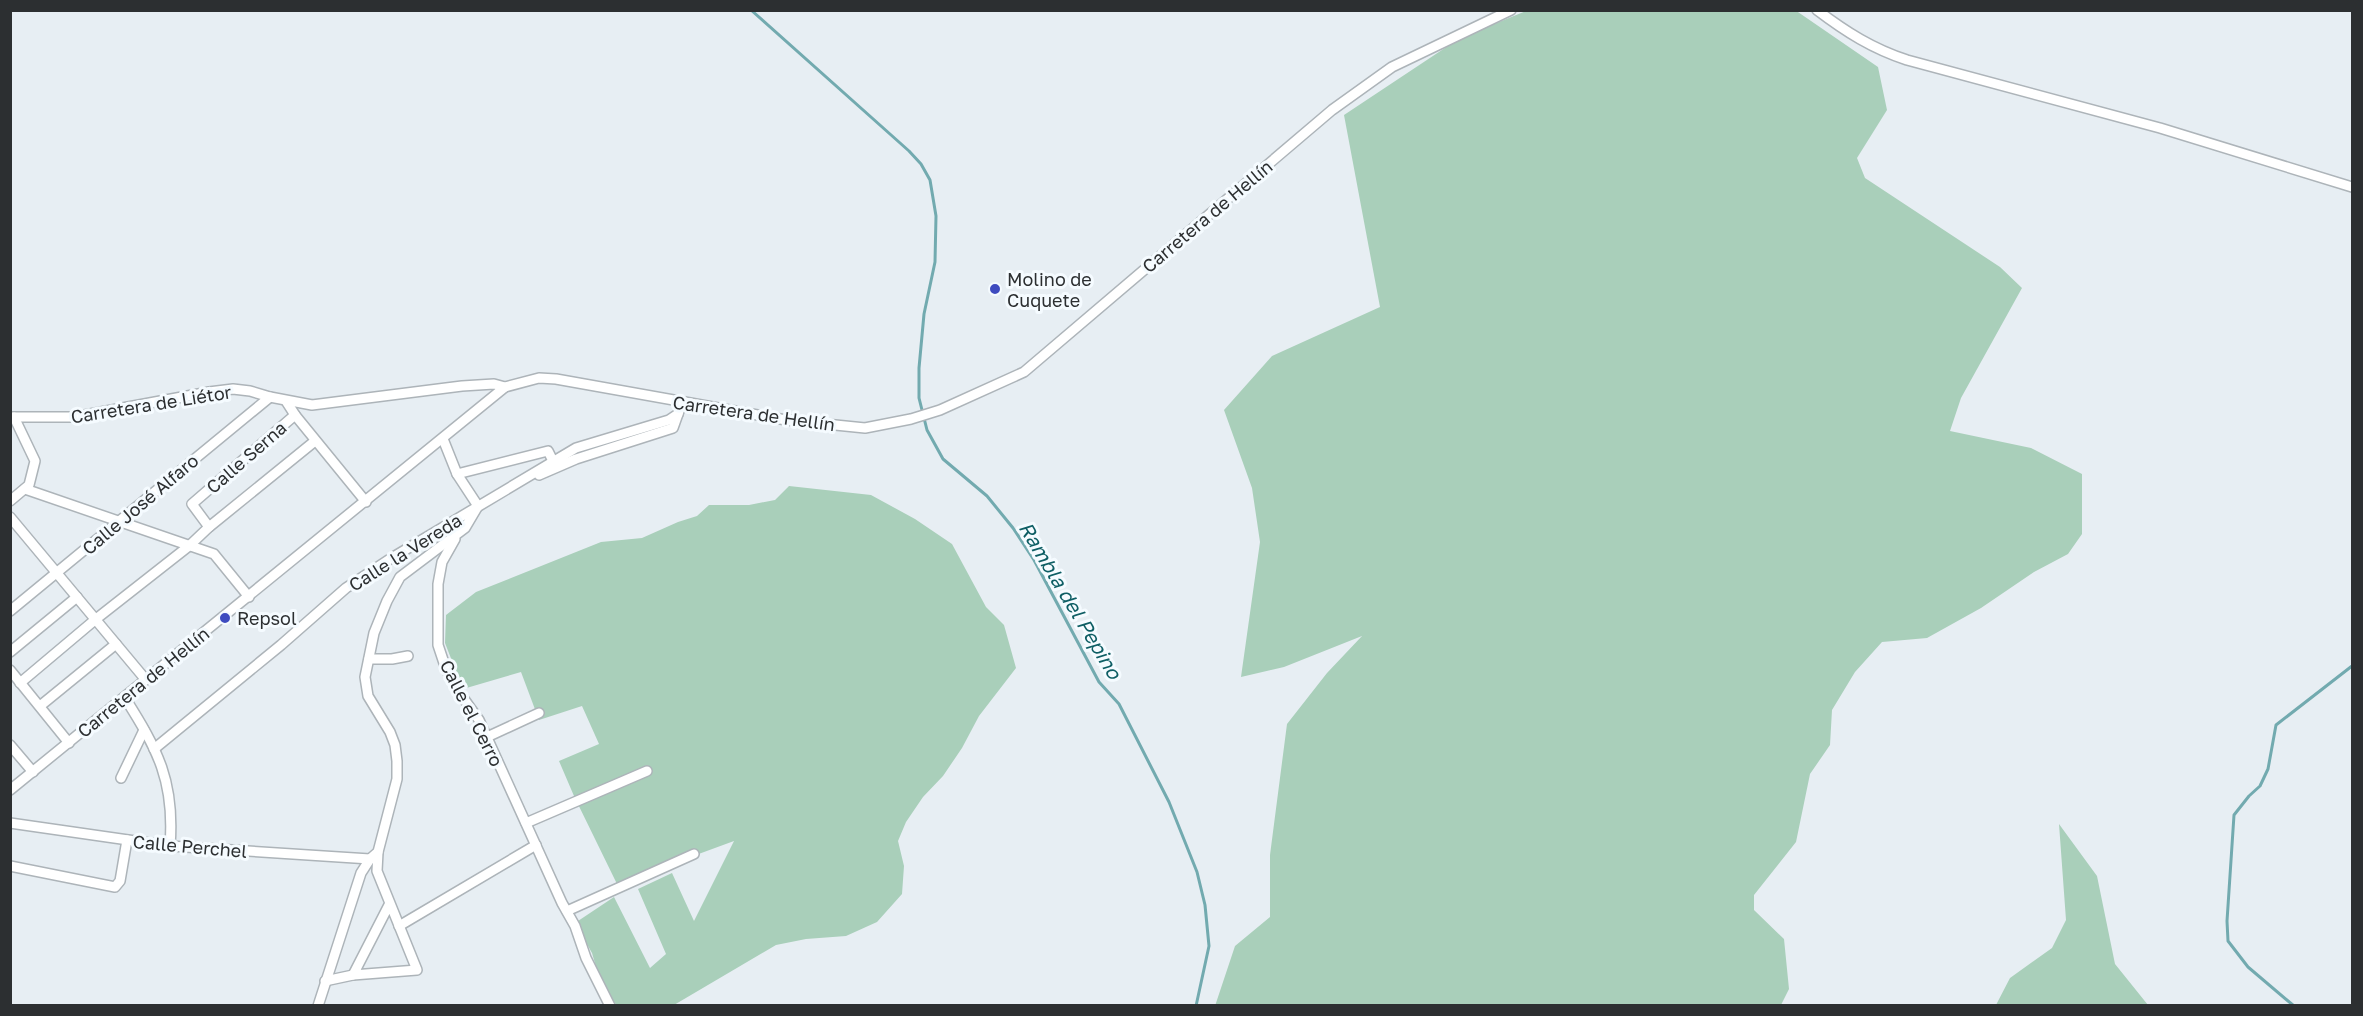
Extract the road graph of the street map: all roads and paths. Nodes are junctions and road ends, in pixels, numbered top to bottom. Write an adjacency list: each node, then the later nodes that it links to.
1 (1510, 10): 7 (street, Carretera de Hellín)
2 (1817, 10): 3 (street)
3 (2352, 187)
4 (505, 387): 6 (street, Carretera de Liétor); 7 (street, Carretera de Hellín); 11 (street, Carretera de Hellín)
5 (270, 397): 6 (street, Carretera de Liétor); 10 (street, Carretera de Liétor); 21 (street, Calle José Alfaro)
6 (286, 401): 9 (street)
7 (682, 403): 8 (street)
8 (678, 414): 13 (street, Calle la Vereda); 15 (street)
9 (295, 415): 12 (street); 22 (street, Calle Serna)
10 (12, 417): 16 (street)
11 (443, 439): 14 (street); 18 (street, Carretera de Hellín)
12 (315, 441): 18 (street); 22 (street)
13 (554, 461): 14 (street); 15 (street, Calle la Vereda)
14 (457, 474): 19 (street)
15 (529, 478): 19 (street, Calle la Vereda)
16 (25, 489): 17 (street); 21 (street)
17 (10, 501)
18 (366, 502): 27 (street, Carretera de Hellín)
19 (478, 506): 23 (street); 44 (street, Calle la Vereda)
20 (10, 517): 25 (street)
21 (119, 522): 24 (street); 25 (street, Calle José Alfaro)
22 (209, 527): 24 (street)
23 (460, 532): 33 (street); 41 (street, Calle el Cerro)
24 (189, 546): 27 (street); 29 (street)
25 (57, 573): 26 (street); 28 (street, Calle José Alfaro)
26 (77, 597): 29 (street); 31 (street)
27 (249, 597): 35 (street, Carretera de Hellín)
28 (10, 611)
29 (96, 619): 30 (street); 36 (street)
30 (116, 644): 35 (street); 38 (street)
31 (10, 652)
32 (408, 656): 33 (street)
33 (369, 659): 54 (street)
34 (10, 670): 36 (street)
35 (146, 680): 37 (street, Carretera de Hellín)
36 (20, 683): 38 (street)
37 (125, 698): 40 (street); 42 (street, Carretera de Hellín)
38 (39, 706): 42 (street)
39 (539, 713): 41 (street)
40 (144, 730): 44 (street); 47 (street)
41 (487, 737): 50 (street, Calle el Cerro)
42 (69, 743): 46 (street, Carretera de Hellín)
43 (10, 745): 46 (street)
44 (154, 749): 53 (street)
45 (647, 771): 50 (street)
46 (33, 772): 48 (street, Carretera de Hellín)
47 (121, 778)
48 (10, 790)
49 (10, 823): 51 (street, Calle Perchel)
50 (526, 823): 52 (street, Calle el Cerro)
51 (126, 840): 53 (street, Calle Perchel); 57 (street)
52 (536, 845): 59 (street, Calle el Cerro); 60 (street)
53 (170, 846): 56 (street, Calle Perchel)
54 (378, 852): 56 (street); 58 (street)
55 (694, 854): 59 (street)
56 (370, 859): 62 (street)
57 (10, 866)
58 (390, 903): 60 (street); 61 (street)
59 (567, 911): 64 (street, Calle el Cerro)
60 (399, 926): 61 (street)
61 (353, 975): 62 (street)
62 (326, 981): 63 (street)
63 (318, 1005)
64 (610, 1005)

